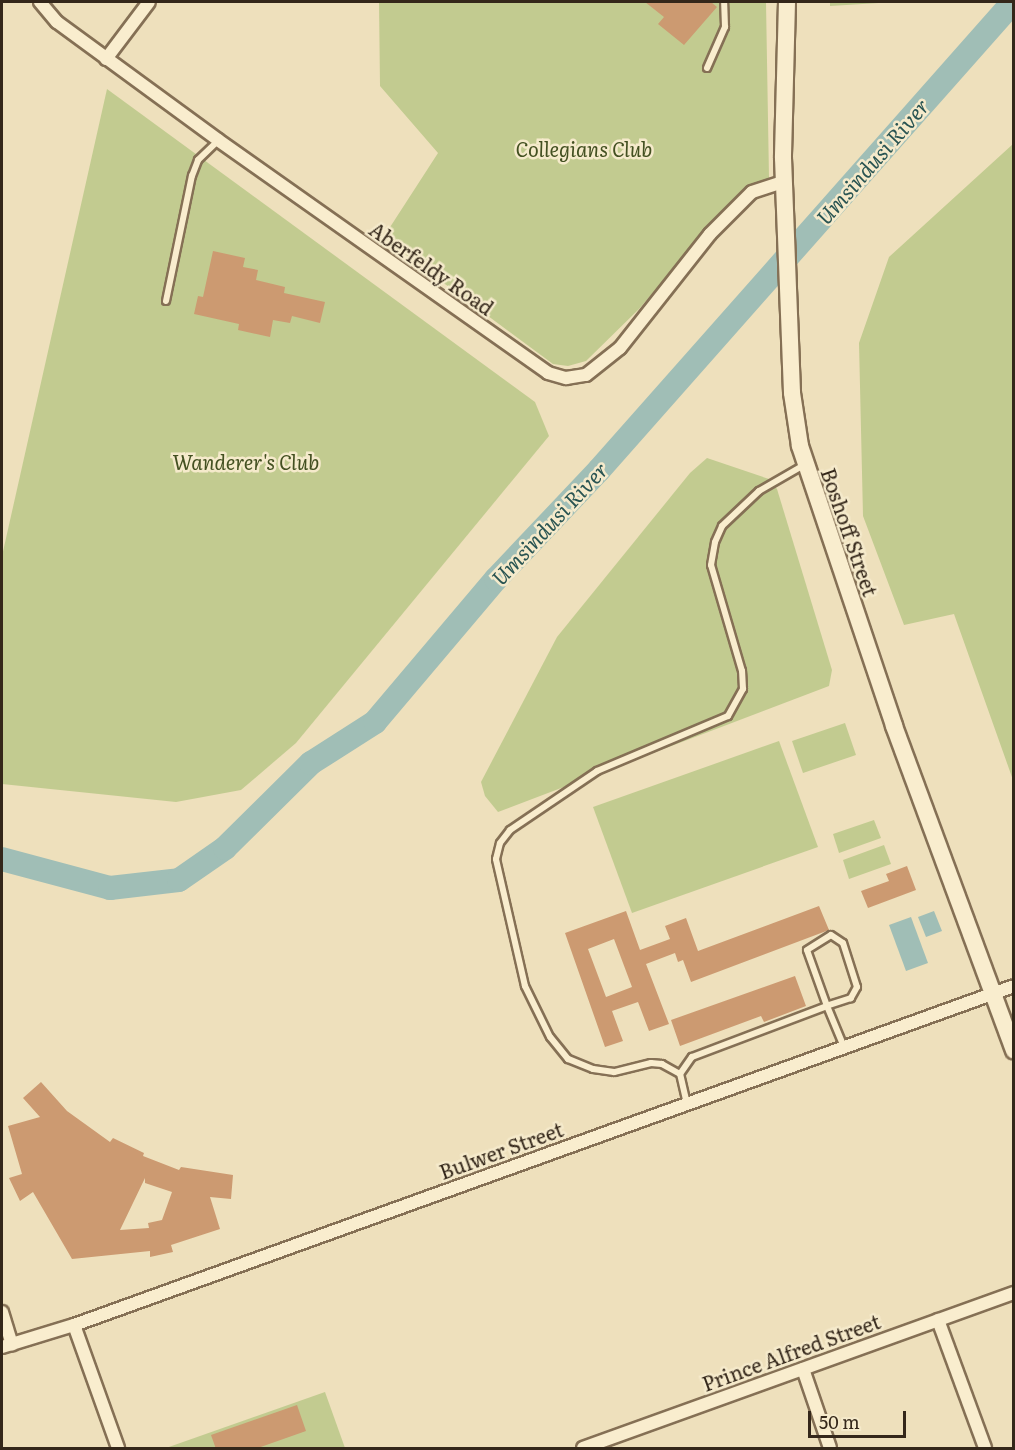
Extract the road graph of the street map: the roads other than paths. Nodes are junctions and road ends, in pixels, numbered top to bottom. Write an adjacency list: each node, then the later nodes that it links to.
1 (40, 2): 5 (street, Aberfeldy Road)
2 (149, 2): 5 (street)
3 (724, 2): 6 (lane)
4 (787, 2): 8 (main road, Boshoff Street)
5 (106, 59): 7 (street, Aberfeldy Road)
6 (707, 68)
7 (218, 140): 8 (street, Aberfeldy Road); 9 (lane)
8 (783, 182): 10 (main road, Boshoff Street)
9 (166, 301)
10 (805, 465): 12 (main road, Boshoff Street); 16 (lane)
11 (1014, 986): 12 (street, Bulwer Street)
12 (992, 994): 14 (street, Bulwer Street); 15 (main road, Boshoff Street)
13 (827, 1006): 13 (lane); 14 (lane); 16 (lane)
14 (844, 1047): 17 (street, Bulwer Street)
15 (1014, 1050)
16 (680, 1074): 17 (lane)
17 (687, 1104): 21 (street, Bulwer Street)
18 (1014, 1293): 20 (street, Prince Alfred Street)
19 (2, 1312): 22 (street)
20 (938, 1320): 23 (street, Prince Alfred Street); 27 (street)
21 (74, 1325): 22 (street, Bulwer Street); 24 (street)
22 (7, 1345)
23 (803, 1369): 25 (street, Prince Alfred Street); 26 (street)
24 (118, 1449)
25 (583, 1449)
26 (830, 1449)
27 (985, 1449)

